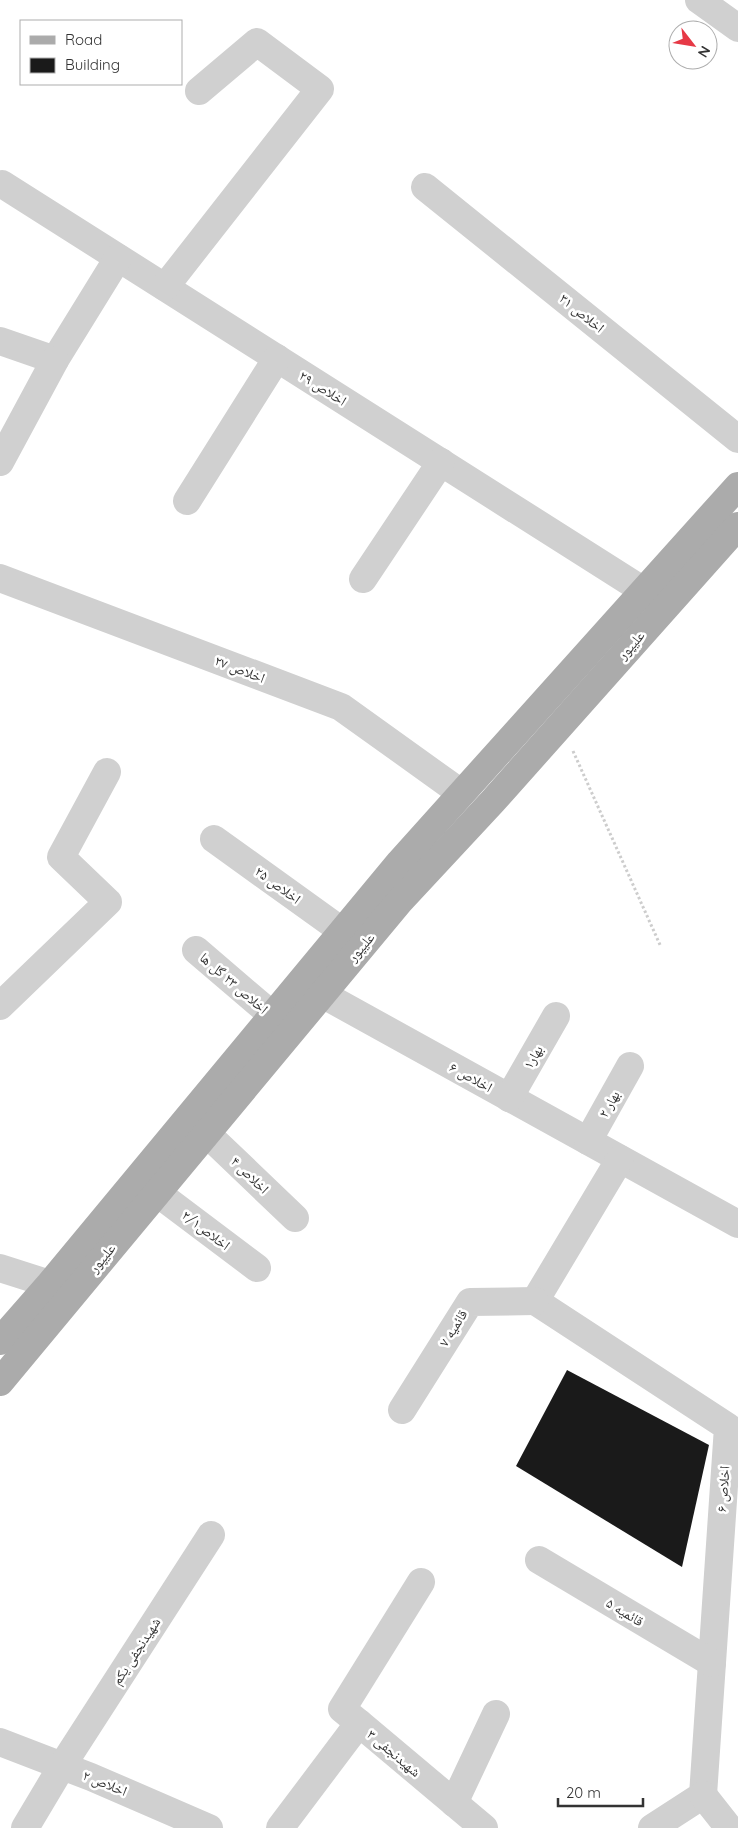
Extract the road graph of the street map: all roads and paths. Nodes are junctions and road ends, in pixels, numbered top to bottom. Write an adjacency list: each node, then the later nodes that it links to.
1 (699, 0): 2 (street)
2 (738, 28)
3 (199, 91): 7 (street)
4 (2, 184): 6 (street, اخلاص ۲۹)
5 (425, 187): 11 (street, اخلاص ۳۱)
6 (118, 258): 7 (street, اخلاص ۲۹); 10 (street)
7 (165, 287): 9 (street, اخلاص ۲۹)
8 (0, 341): 10 (street)
9 (277, 358): 13 (street, اخلاص ۲۹); 15 (street)
10 (55, 360): 12 (street)
11 (738, 439)
12 (0, 462)
13 (441, 462): 18 (street); 19 (street, اخلاص ۲۹)
14 (738, 486): 19 (main road, علیپور)
15 (187, 501)
16 (738, 526): 20 (main road, علیپور)
17 (0, 578): 22 (street, اخلاص ۲۷)
18 (363, 579)
19 (644, 591): 22 (main road, علیپور)
20 (561, 724): 25 (path); 27 (main road, علیپور)
21 (107, 772): 28 (street)
22 (461, 793): 24 (main road, علیپور)
23 (214, 839): 24 (street, اخلاص ۲۵)
24 (342, 932): 27 (main road, علیپور)
25 (661, 947)
26 (196, 950): 29 (street, اخلاص ۲۳ گل ها)
27 (311, 988): 29 (main road, علیپور); 32 (street, اخلاص ۶); 33 (main road, علیپور)
28 (0, 1006)
29 (272, 1015): 41 (main road, علیپور)
30 (556, 1016): 32 (street, بهار۱)
31 (630, 1066): 34 (street, بهار ۲)
32 (509, 1098): 34 (street, اخلاص ۶)
33 (206, 1132): 36 (main road, علیپور); 37 (street, اخلاص ۴)
34 (588, 1142): 35 (street, اخلاص ۶)
35 (620, 1160): 38 (street, اخلاص ۶); 42 (street)
36 (156, 1192): 40 (street, اخلاص۲/۱); 44 (main road, علیپور)
37 (295, 1218)
38 (738, 1224)
39 (0, 1268): 41 (street)
40 (257, 1268)
41 (50, 1284): 43 (main road, علیپور)
42 (536, 1301): 45 (street, قائمیه ۷); 46 (street, اخلاص ۶)
43 (0, 1341)
44 (0, 1382)
45 (402, 1410)
46 (733, 1431): 50 (street, اخلاص ۶)
47 (211, 1535): 55 (street, شهیدنجفی یکم)
48 (539, 1560): 51 (street, قائمیه ۵)
49 (420, 1582): 53 (street)
50 (728, 1591): 51 (street, اخلاص ۶)
51 (712, 1663): 56 (street, اخلاص ۶)
52 (496, 1714): 57 (street)
53 (359, 1723): 57 (street, شهیدنجفی ۳); 60 (street, شهیدنجفی ۳)
54 (0, 1742): 55 (street, اخلاص ۲)
55 (62, 1766): 58 (street, شهیدنجفی یکم); 59 (street, اخلاص ۲)
56 (703, 1795): 62 (street); 63 (street)
57 (454, 1803): 61 (street, شهیدنجفی ۳)
58 (25, 1828)
59 (209, 1828)
60 (280, 1828)
61 (484, 1828)
62 (652, 1828)
63 (729, 1828)

